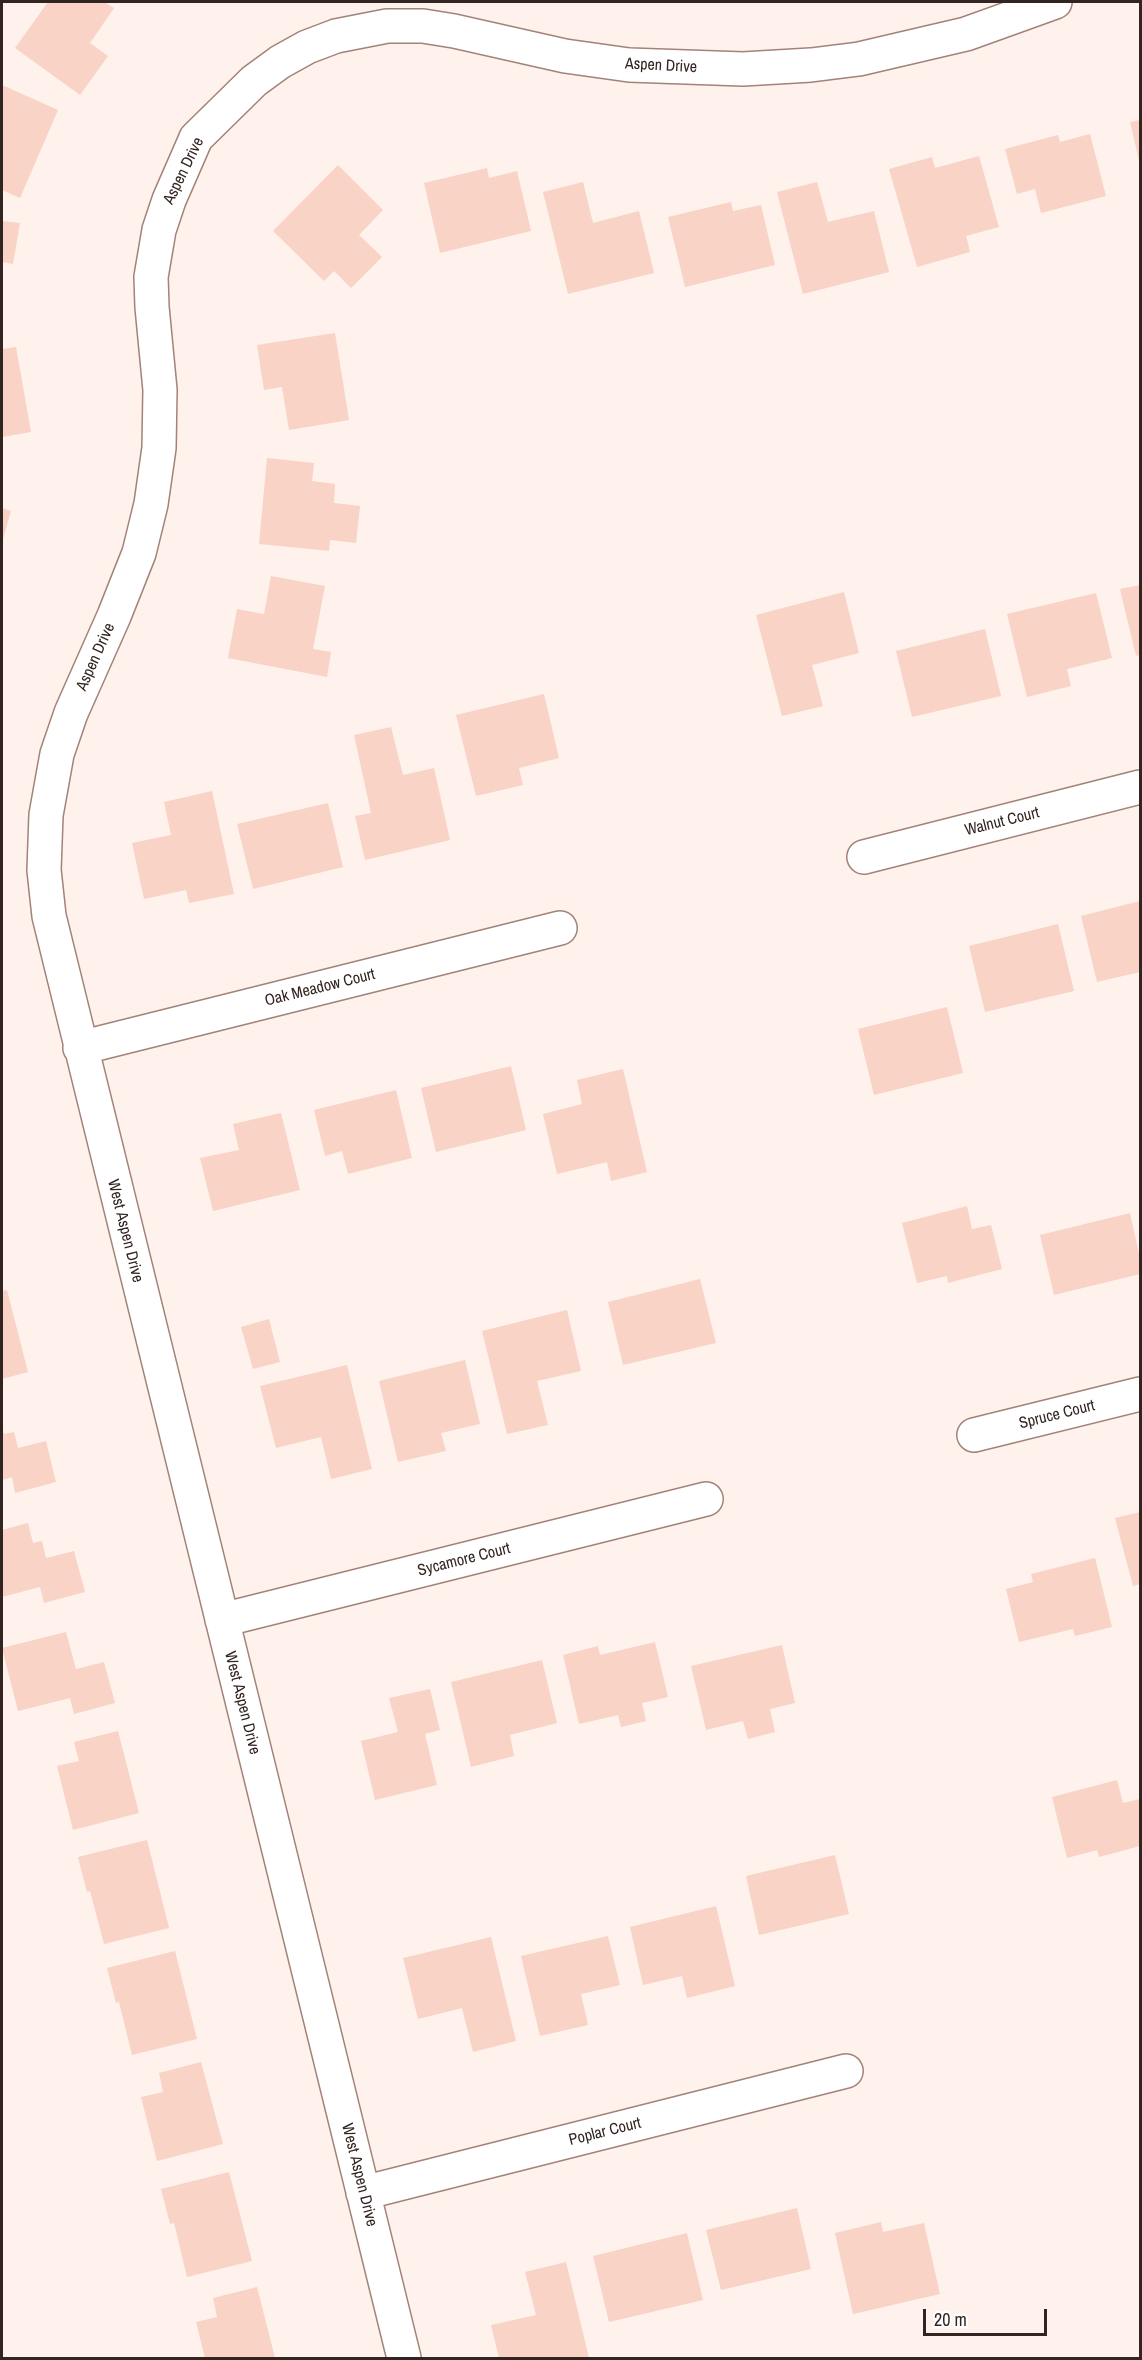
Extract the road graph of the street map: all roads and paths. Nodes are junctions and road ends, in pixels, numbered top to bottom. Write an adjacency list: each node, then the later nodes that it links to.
1 (1055, 2): 5 (street, Aspen Drive)
2 (1140, 787): 3 (street, Walnut Court)
3 (864, 857)
4 (560, 928): 5 (street, Oak Meadow Court)
5 (80, 1048): 9 (street, West Aspen Drive)
6 (1140, 1394): 7 (street, Spruce Court)
7 (974, 1435)
8 (706, 1499): 9 (street, Sycamore Court)
9 (222, 1620): 11 (street, West Aspen Drive)
10 (846, 2071): 11 (street, Poplar Court)
11 (363, 2193): 12 (street, West Aspen Drive)
12 (404, 2358)

